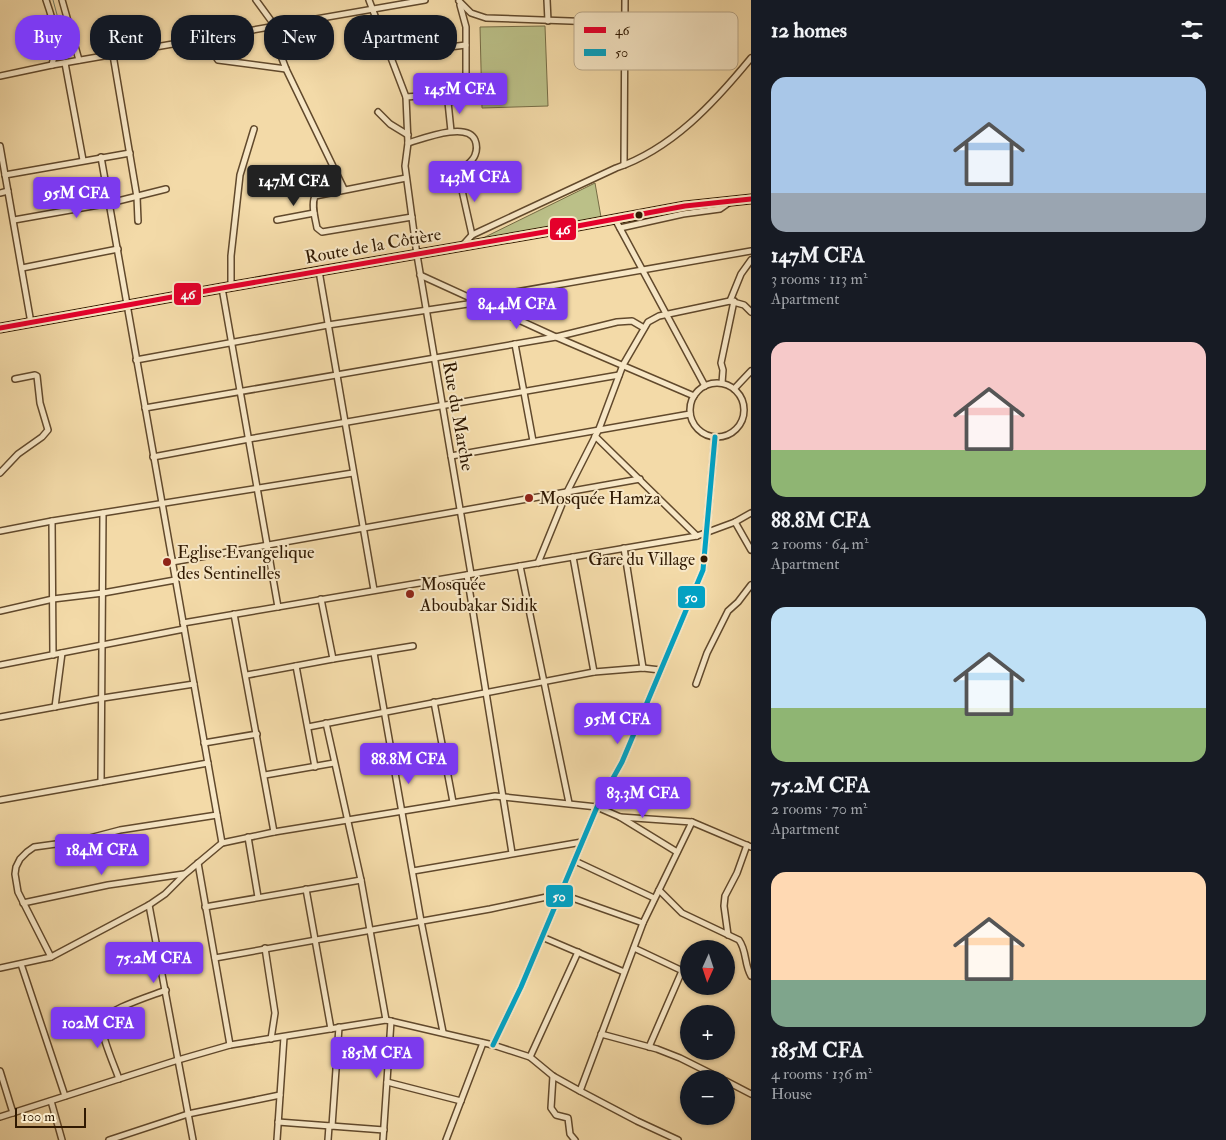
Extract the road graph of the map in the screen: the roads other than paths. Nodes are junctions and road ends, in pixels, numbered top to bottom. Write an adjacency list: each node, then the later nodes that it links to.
1 (46, 0): 24 (street)
2 (62, 0): 9 (street)
3 (256, 0): 10 (street)
4 (369, 0): 8 (street, Rue du Marche)
5 (425, 0): 8 (street)
6 (548, 0): 13 (street)
7 (459, 1): 13 (street); 15 (street)
8 (372, 9): 11 (street, Rue du Marche); 12 (street)
9 (66, 15)
10 (267, 15)
11 (375, 15)
12 (334, 16)
13 (548, 20): 14 (street)
14 (574, 21)
15 (466, 45): 16 (street); 29 (street)
16 (457, 46)
17 (751, 58): 39 (street)
18 (79, 60): 23 (street)
19 (114, 60): 36 (street)
20 (218, 60): 25 (street)
21 (283, 60): 25 (street)
22 (393, 60): 28 (street, Rue du Marche)
23 (65, 63): 24 (street); 38 (street)
24 (52, 65): 27 (street)
25 (286, 69): 43 (street)
26 (625, 70): 39 (street)
27 (0, 76)
28 (406, 97): 29 (street); 33 (street, Rue du Marche)
29 (448, 102): 32 (street)
30 (378, 112): 33 (street)
31 (254, 129): 67 (street)
32 (451, 132): 34 (street); 57 (street)
33 (408, 135): 34 (street, Rue du Marche)
34 (408, 143): 41 (street, Rue du Marche)
35 (0, 146): 40 (street)
36 (130, 153): 37 (street); 46 (street)
37 (101, 157): 38 (street); 48 (street)
38 (83, 160): 40 (street)
39 (624, 165): 57 (street)
40 (5, 175): 44 (street)
41 (406, 178): 43 (street); 50 (street, Rue du Marche)
42 (166, 189): 46 (street)
43 (344, 189): 49 (street)
44 (8, 192): 45 (street); 53 (street)
45 (0, 193)
46 (137, 197): 48 (street); 55 (street)
47 (751, 199): 51 (main road, Route de la Côtière)
48 (110, 203): 53 (street); 59 (street)
49 (314, 213): 50 (street); 54 (street)
50 (412, 217): 61 (street, Rue du Marche)
51 (642, 218): 52 (main road, Route de la Côtière); 56 (street)
52 (615, 219): 56 (street); 58 (main road, Route de la Côtière)
53 (14, 220): 63 (street)
54 (277, 220)
55 (138, 221)
56 (620, 228): 64 (street)
57 (472, 235): 58 (street)
58 (461, 247): 61 (main road, Route de la Côtière)
59 (118, 249): 63 (street); 71 (street)
60 (751, 251): 64 (street)
61 (417, 254): 65 (main road, Route de la Côtière); 66 (street, Rue du Marche)
62 (751, 260): 69 (street)
63 (22, 268): 75 (street)
64 (644, 270): 68 (street); 74 (street)
65 (319, 271): 67 (main road, Route de la Côtière); 76 (street)
66 (420, 275): 68 (street); 72 (street, Rue du Marche)
67 (226, 287): 71 (main road, Route de la Côtière); 80 (street)
68 (475, 299): 70 (street)
69 (732, 301): 73 (street); 74 (street); 89 (street)
70 (481, 302): 72 (street); 79 (street)
71 (127, 306): 75 (main road, Route de la Côtière); 83 (street)
72 (426, 310): 76 (street); 82 (street, Rue du Marche)
73 (751, 312)
74 (668, 315): 78 (street); 90 (street)
75 (31, 323): 77 (main road, Route de la Côtière)
76 (328, 326): 80 (street); 86 (street)
77 (0, 328)
78 (644, 328): 79 (street); 84 (street)
79 (556, 336): 81 (street); 84 (street)
80 (232, 343): 83 (street); 92 (street)
81 (515, 344): 82 (street); 93 (street)
82 (434, 357): 86 (street); 95 (street, Rue du Marche)
83 (136, 360): 96 (street)
84 (623, 364): 87 (street); 94 (street)
85 (751, 371): 91 (street)
86 (337, 374): 92 (street); 100 (street)
87 (619, 375): 93 (street); 101 (street)
88 (15, 379): 108 (street)
89 (722, 383): 90 (street); 91 (street)
90 (705, 386): 94 (street)
91 (734, 389): 98 (street)
92 (240, 392): 96 (street); 104 (street)
93 (524, 392): 95 (street); 105 (street)
94 (694, 396): 97 (street)
95 (442, 406): 100 (street); 106 (street, Rue du Marche)
96 (145, 408): 107 (street)
97 (690, 414): 101 (street); 103 (street)
98 (743, 417): 99 (street); 103 (street)
99 (751, 420)
100 (345, 423): 104 (street); 109 (street)
101 (598, 429): 102 (street); 105 (street)
102 (595, 436): 110 (street); 112 (street)
103 (715, 437): 121 (street)
104 (249, 439): 107 (street); 111 (street)
105 (533, 441): 106 (street)
106 (451, 456): 114 (street, Rue du Marche)
107 (154, 457): 113 (street)
108 (0, 473)
109 (354, 473): 111 (street); 119 (street)
110 (640, 479): 112 (street); 122 (street)
111 (258, 489): 113 (street); 123 (street)
112 (567, 492): 114 (street); 128 (street)
113 (162, 504): 116 (street); 127 (street)
114 (460, 511): 119 (street); 130 (street, Rue du Marche)
115 (751, 512): 118 (street)
116 (103, 513): 117 (street); 134 (street)
117 (52, 521): 120 (street); 135 (street)
118 (735, 522): 121 (street); 125 (street)
119 (363, 529): 123 (street); 133 (street)
120 (0, 531)
121 (708, 532): 122 (street); 150 (street)
122 (697, 536): 124 (street)
123 (268, 546): 127 (street); 137 (street)
124 (624, 548): 126 (street); 149 (street)
125 (751, 550)
126 (573, 557): 128 (street); 151 (street)
127 (172, 562): 131 (street)
128 (538, 563): 129 (street)
129 (520, 566): 130 (street); 153 (street)
130 (469, 574): 133 (street); 156 (street, Rue du Marche)
131 (175, 580): 134 (street); 140 (street)
132 (751, 585): 155 (street)
133 (374, 590): 136 (street)
134 (103, 593): 135 (street); 141 (street)
135 (53, 599): 138 (street); 145 (street)
136 (321, 599): 137 (street); 146 (street)
137 (278, 606): 139 (street)
138 (0, 611)
139 (234, 614): 140 (street); 152 (street)
140 (183, 626): 141 (street); 154 (street)
141 (103, 645): 143 (street); 157 (street)
142 (412, 646): 144 (street)
143 (62, 653): 145 (street); 159 (street)
144 (374, 653): 146 (street); 160 (street)
145 (53, 654): 147 (street)
146 (333, 659): 148 (street)
147 (0, 665)
148 (296, 666): 152 (street); 163 (street)
149 (643, 668): 150 (street); 151 (street)
150 (660, 670): 175 (street)
151 (594, 672): 153 (street)
152 (246, 676): 164 (street)
153 (544, 681): 156 (street); 174 (street)
154 (194, 684): 157 (street); 165 (street)
155 (696, 684)
156 (487, 691): 158 (street); 171 (street, Rue du Marche)
157 (102, 698): 159 (street); 170 (street)
158 (434, 702): 160 (street); 173 (street)
159 (56, 707): 161 (street)
160 (385, 713): 162 (street); 176 (street)
161 (0, 717)
162 (326, 723): 163 (street); 167 (street)
163 (308, 726): 168 (street)
164 (257, 734): 165 (street); 169 (street)
165 (204, 743): 166 (street)
166 (208, 763): 170 (street); 177 (street)
167 (334, 763): 168 (street); 179 (street)
168 (315, 766): 169 (street)
169 (265, 775): 181 (street)
170 (101, 782): 172 (street)
171 (503, 796): 173 (street); 174 (street); 187 (street, Rue du Marche)
172 (0, 800)
173 (453, 802): 176 (street)
174 (569, 803): 175 (street)
175 (597, 807): 178 (street); 183 (street)
176 (403, 811): 179 (street); 190 (street)
177 (217, 815): 184 (street); 198 (street)
178 (620, 817): 180 (street); 186 (street)
179 (347, 820): 181 (street); 192 (street)
180 (692, 822): 185 (street); 186 (street)
181 (274, 832): 182 (street)
182 (248, 836): 184 (street); 196 (street)
183 (582, 842): 187 (street); 188 (street)
184 (222, 843): 189 (street)
185 (749, 846): 204 (street)
186 (678, 852): 194 (street)
187 (512, 853): 190 (street)
188 (575, 861): 195 (street); 197 (street)
189 (198, 863): 191 (street); 200 (street)
190 (414, 871): 201 (street)
191 (185, 874): 198 (street); 199 (street)
192 (361, 880): 193 (street); 203 (street)
193 (306, 889): 196 (street); 206 (street)
194 (659, 890): 197 (street); 204 (street)
195 (561, 894): 201 (street); 202 (street); 205 (street)
196 (258, 897): 200 (street)
197 (654, 898): 202 (street)
198 (23, 903): 210 (street)
199 (149, 906): 210 (street); 218 (street)
200 (206, 906): 211 (street)
201 (421, 921): 203 (street); 222 (street)
202 (643, 923): 208 (street)
203 (371, 930): 206 (street); 219 (street)
204 (728, 935): 217 (street)
205 (542, 937): 209 (street); 228 (street)
206 (315, 939): 207 (street); 221 (street)
207 (265, 948): 211 (street); 225 (street)
208 (634, 948): 214 (street); 215 (street)
209 (578, 952): 215 (street); 230 (street)
210 (51, 957): 212 (street)
211 (214, 958): 227 (street)
212 (21, 964): 213 (street); 241 (street)
213 (0, 968)
214 (680, 970)
215 (624, 972): 223 (street)
216 (680, 976): 229 (street)
217 (751, 976)
218 (166, 990): 231 (street); 235 (street)
219 (389, 1020): 220 (street); 222 (street); 236 (street)
220 (339, 1027): 221 (street); 248 (street)
221 (331, 1029): 224 (street)
222 (443, 1032): 226 (street)
223 (601, 1034): 229 (street); 238 (street)
224 (284, 1037): 225 (street); 240 (street)
225 (271, 1039): 227 (street)
226 (483, 1043): 228 (street); 243 (street)
227 (230, 1045): 231 (street)
228 (493, 1045): 230 (street)
229 (649, 1047): 232 (street)
230 (530, 1057): 234 (street)
231 (178, 1060): 235 (street); 245 (street)
232 (704, 1070)
233 (0, 1072): 244 (street)
234 (553, 1076): 238 (street); 257 (street)
235 (119, 1079): 241 (street)
236 (387, 1082): 243 (street); 249 (street)
237 (735, 1086): 239 (street)
238 (580, 1091): 258 (street)
239 (751, 1094)
240 (280, 1095): 245 (street); 247 (street)
241 (65, 1096): 242 (street)
242 (50, 1101): 244 (street); 250 (street)
243 (461, 1101): 256 (street)
244 (13, 1113): 246 (street)
245 (188, 1114): 251 (street); 252 (street)
246 (0, 1117)
247 (278, 1122): 248 (street); 253 (street)
248 (331, 1126): 249 (street); 254 (street)
249 (384, 1130): 255 (street)
250 (62, 1140)
251 (109, 1140)
252 (193, 1140)
253 (277, 1140)
254 (328, 1140)
255 (382, 1140)
256 (446, 1140)
257 (575, 1140)
258 (678, 1140)

